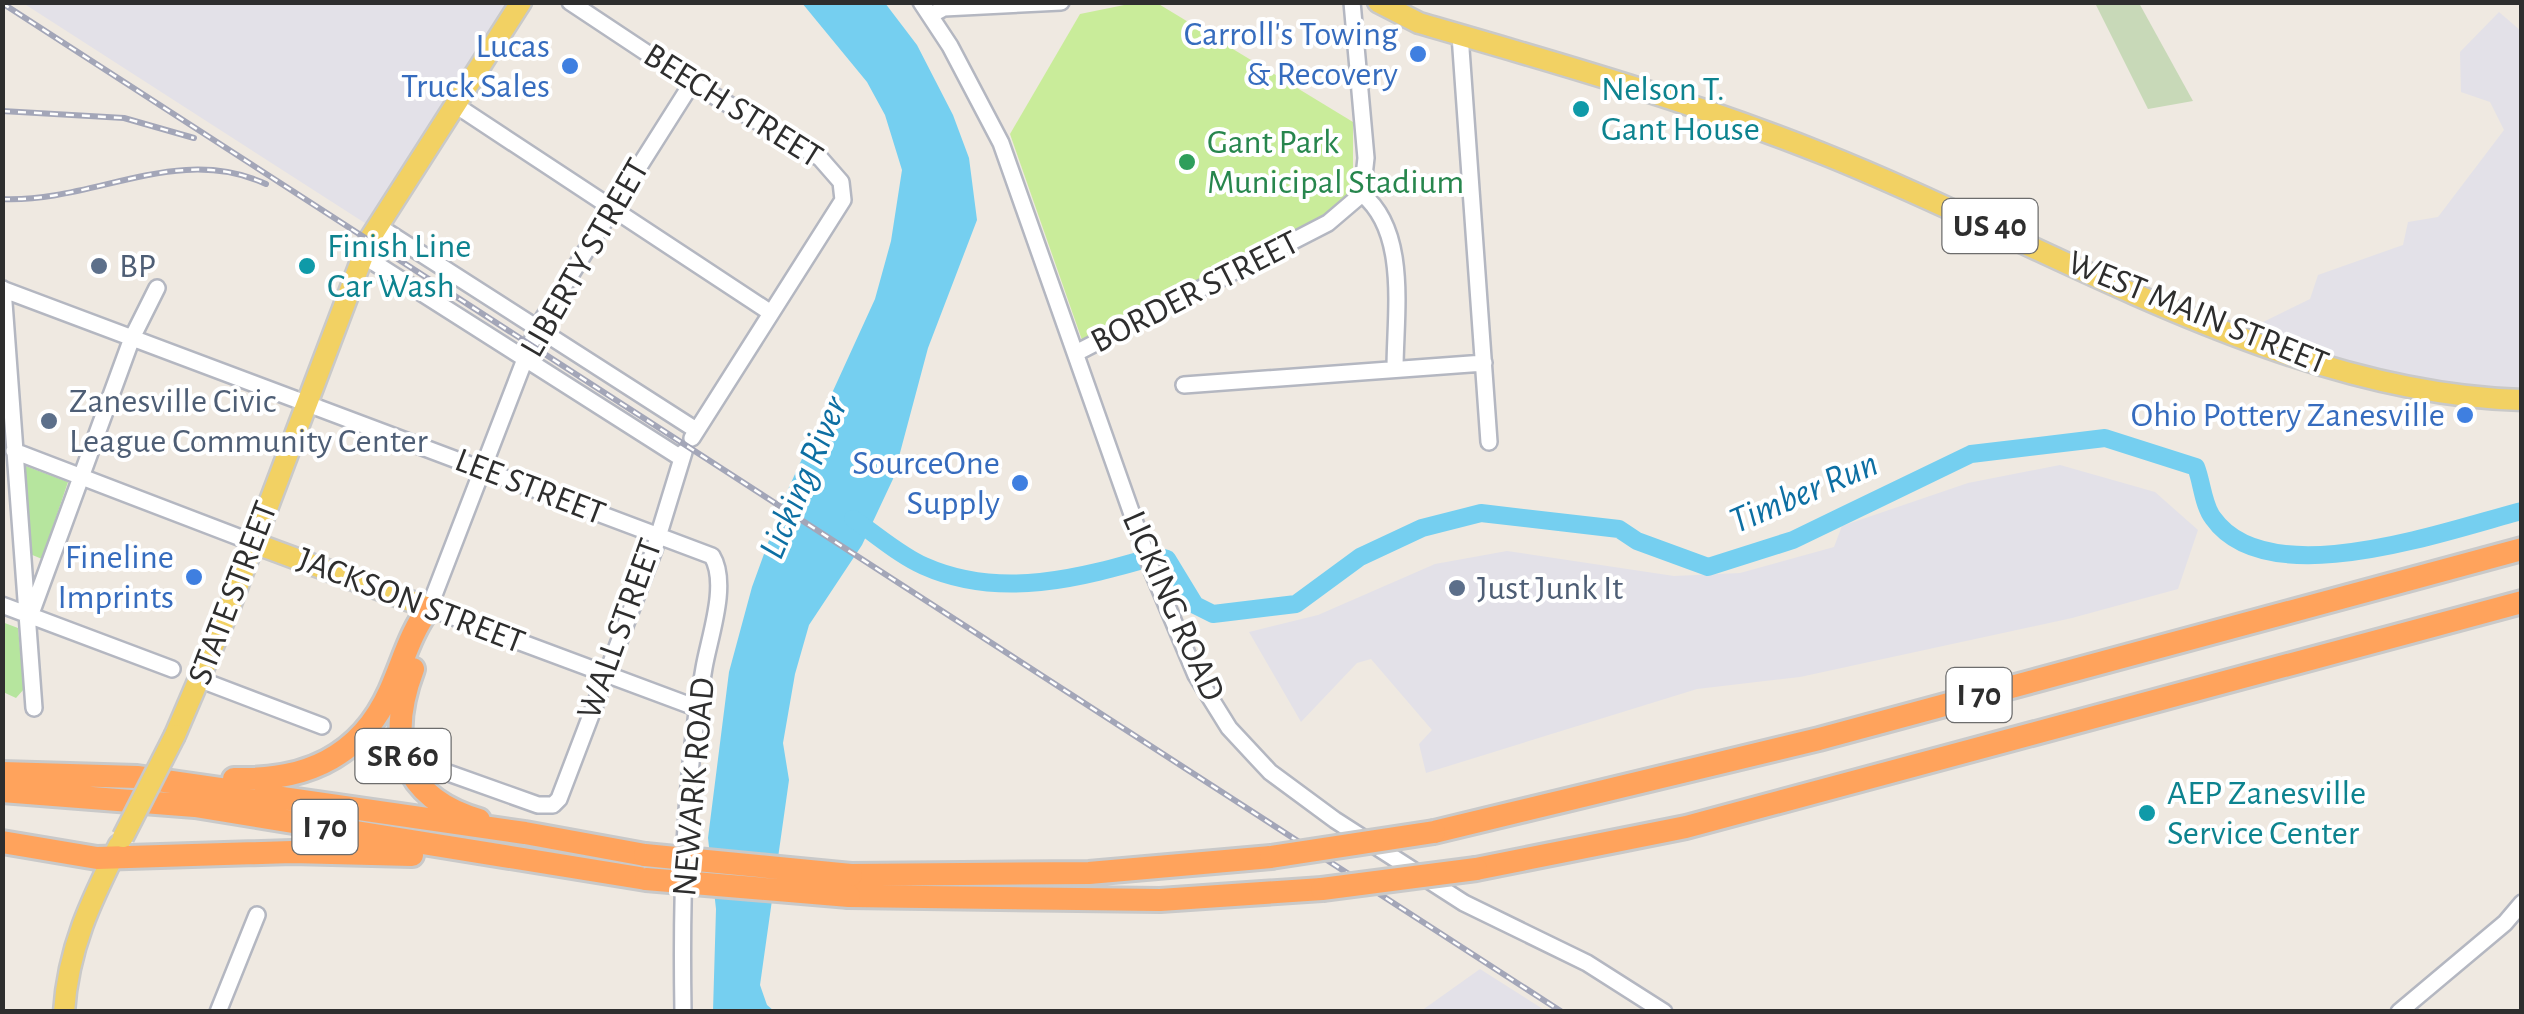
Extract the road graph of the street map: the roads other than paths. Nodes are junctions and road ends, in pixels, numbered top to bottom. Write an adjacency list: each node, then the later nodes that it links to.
1 (520, 2): 10 (main road, STATE STREET)
2 (570, 2): 9 (street, BEECH STREET)
3 (1060, 2): 6 (street)
4 (1352, 2): 12 (street)
5 (1378, 2): 8 (main road, WEST MAIN STREET / US 40)
6 (1020, 4): 7 (street)
7 (926, 9): 21 (street, LICKING ROAD)
8 (1460, 35): 23 (street); 26 (main road, WEST MAIN STREET / US 40)
9 (692, 84): 11 (street, BEECH STREET); 13 (street, LIBERTY STREET)
10 (457, 106): 13 (street); 14 (main road, STATE STREET)
11 (842, 182): 18 (street, WALL STREET)
12 (1362, 194): 21 (street, BORDER STREET); 24 (street)
13 (610, 208): 18 (street); 19 (street, LIBERTY STREET)
14 (378, 226): 15 (main road, STATE STREET); 19 (street)
15 (362, 256): 22 (street); 27 (main road, STATE STREET)
16 (157, 288): 20 (street)
17 (3, 289): 20 (street, LEE STREET); 30 (street)
18 (771, 313): 29 (street, WALL STREET)
19 (538, 328): 22 (street, LIBERTY STREET); 29 (street)
20 (132, 338): 27 (street, LEE STREET); 32 (street)
21 (1076, 353): 65 (street, LICKING ROAD)
22 (524, 359): 29 (street); 31 (street, LIBERTY STREET)
23 (1484, 363): 24 (street); 28 (street)
24 (1395, 369): 25 (street)
25 (1184, 385)
26 (2522, 400)
27 (306, 403): 31 (street, LEE STREET); 35 (main road, STATE STREET)
28 (1489, 442)
29 (688, 445): 34 (street, WALL STREET)
30 (14, 451): 32 (street, JACKSON STREET); 33 (street)
31 (482, 469): 34 (street, LEE STREET); 40 (street, LIBERTY STREET)
32 (80, 476): 35 (street, JACKSON STREET); 41 (street)
33 (10, 501): 41 (street)
34 (657, 534): 37 (street, LEE STREET); 43 (street, WALL STREET)
35 (254, 542): 40 (main road, JACKSON STREET); 44 (main road, STATE STREET)
36 (2522, 549): 57 (highway, I 70, bridge)
37 (716, 564): 46 (street, NEWARK ROAD)
38 (2522, 602): 57 (highway, I 70, bridge)
39 (2, 605): 41 (street)
40 (429, 608): 43 (street, JACKSON STREET); 50 (highway); 52 (highway, SR 60)
41 (30, 616): 42 (street); 45 (street)
42 (172, 669)
43 (606, 673): 46 (street, JACKSON STREET); 48 (street, WALL STREET)
44 (201, 680): 47 (street); 54 (main road, STATE STREET, bridge)
45 (34, 708)
46 (697, 708): 64 (street, NEWARK ROAD)
47 (322, 726)
48 (440, 770)
49 (2, 773): 50 (highway, I 70)
50 (137, 778): 52 (highway, I 70)
51 (2, 792): 55 (highway, I 70)
52 (525, 833): 56 (highway, I 70)
53 (2, 842): 54 (highway)
54 (118, 846): 55 (highway); 62 (main road, STATE STREET)
55 (529, 861): 56 (highway, I 70)
56 (645, 867): 57 (highway, I 70, bridge)
57 (850, 886)
58 (2522, 903): 60 (street)
59 (257, 915): 63 (street)
60 (2505, 923): 61 (street); 66 (street)
61 (2522, 933)
62 (64, 1012)
63 (218, 1012)
64 (683, 1012)
65 (1664, 1012)
66 (2399, 1012)

